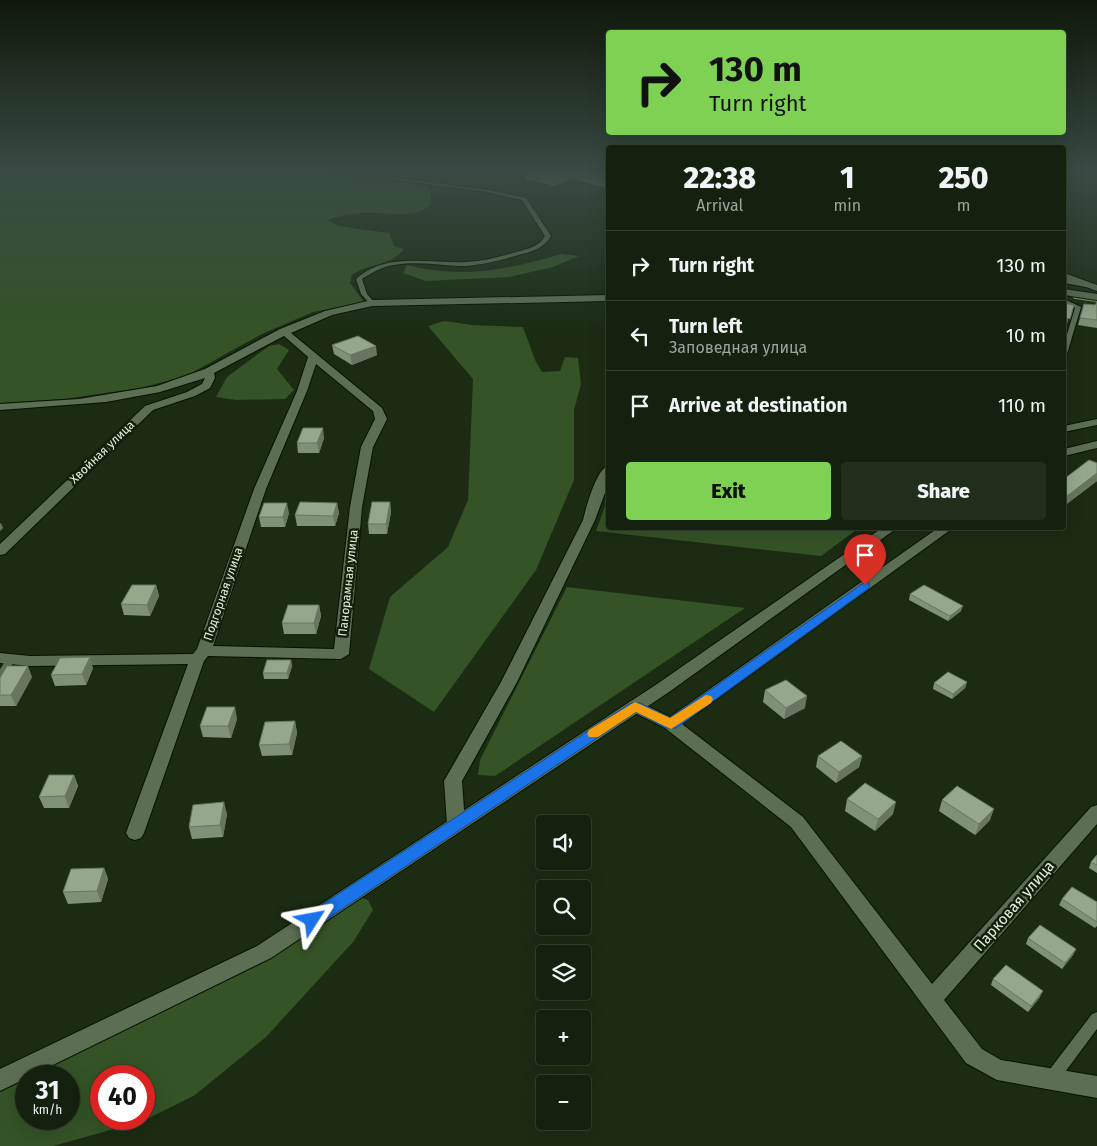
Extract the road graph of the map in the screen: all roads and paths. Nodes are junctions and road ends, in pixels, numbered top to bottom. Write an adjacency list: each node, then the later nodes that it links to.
1 (540, 223): 9 (lane)
2 (1066, 272): 5 (street)
3 (1066, 277): 5 (street)
4 (1066, 281): 5 (lane)
5 (1091, 286)
6 (1067, 297): 7 (street); 11 (lane)
7 (1097, 297)
8 (606, 298): 9 (street)
9 (372, 303): 10 (street)
10 (283, 332): 12 (street); 13 (street)
11 (1066, 347)
12 (313, 356): 23 (street, Подгорная улица); 23 (street, Панорамная улица)
13 (208, 372): 14 (street); 22 (street, Хвойная улица)
14 (0, 407)
15 (1097, 422): 16 (street)
16 (1066, 429)
17 (1097, 444): 18 (street)
18 (1066, 452)
19 (606, 475): 29 (street)
20 (887, 530): 26 (street)
21 (943, 530): 27 (street)
22 (0, 551)
23 (201, 655): 24 (street); 30 (street, Подгорная улица)
24 (5, 659): 25 (lane)
25 (0, 677)
26 (635, 706): 27 (street); 29 (street)
27 (671, 724): 31 (street)
28 (1097, 812): 31 (street, Парковая улица)
29 (456, 824): 33 (street)
30 (135, 832)
31 (931, 1000): 34 (street)
32 (1097, 1018): 34 (lane)
33 (0, 1080)
34 (1052, 1080): 35 (street)
35 (1097, 1087)

